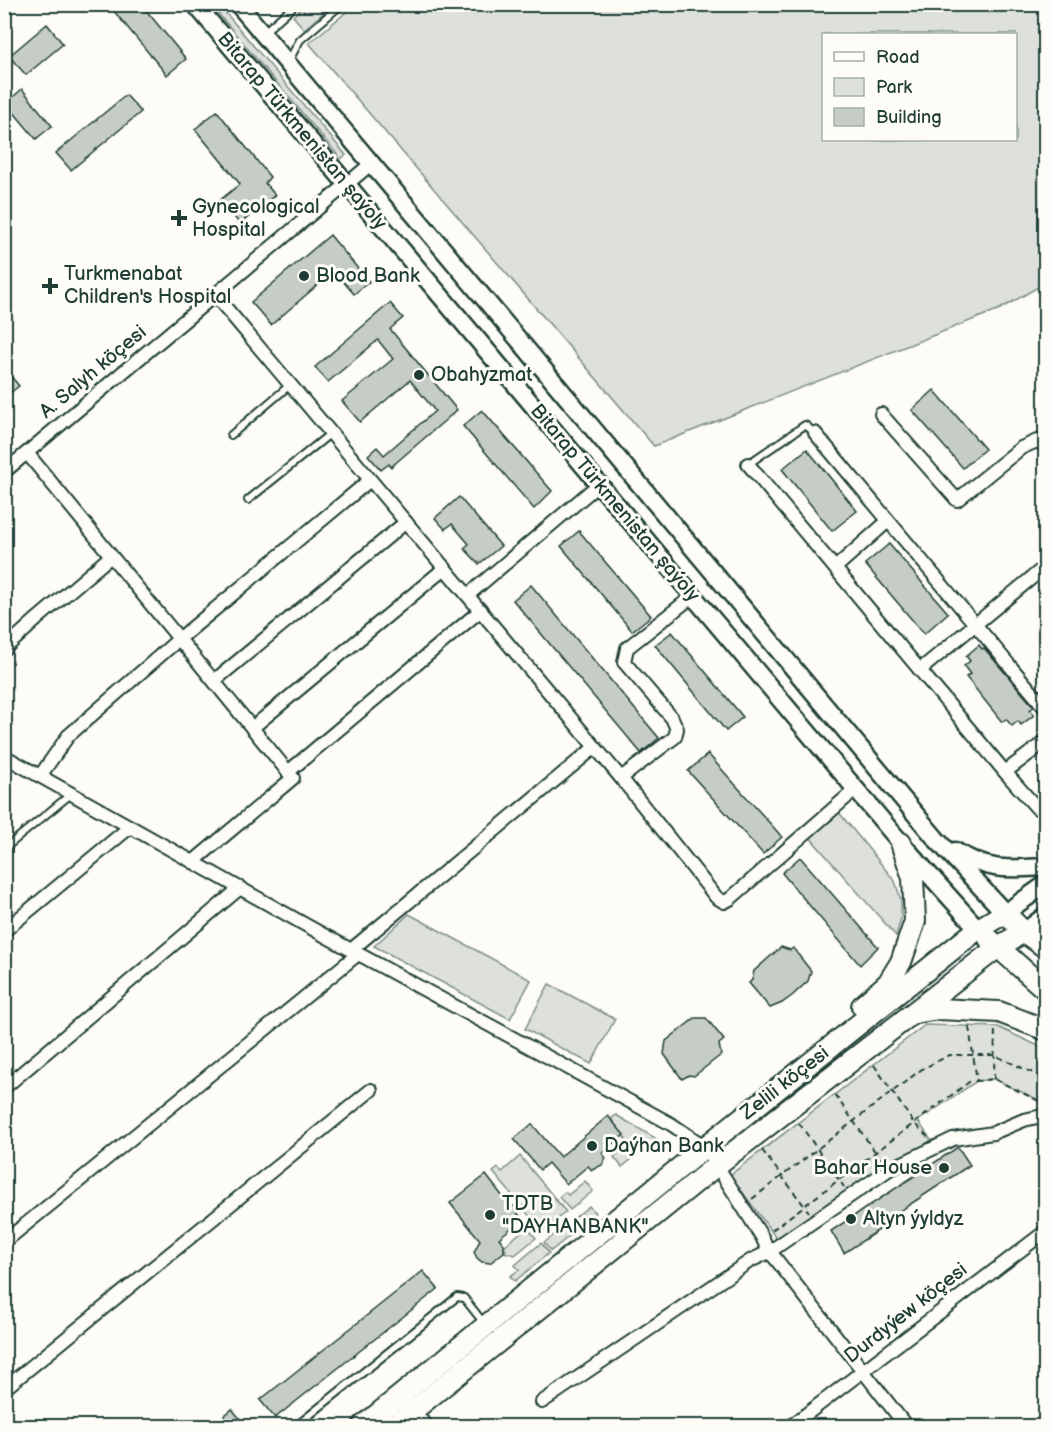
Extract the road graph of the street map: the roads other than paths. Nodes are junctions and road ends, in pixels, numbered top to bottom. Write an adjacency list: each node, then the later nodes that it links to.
1 (195, 4): 8 (main road, Bitarap Türkmenistan şaýoly)
2 (238, 4): 5 (main road, Bitarap Türkmenistan şaýoly)
3 (296, 4): 5 (lane)
4 (342, 4): 6 (lane)
5 (263, 33): 6 (main road, Bitarap Türkmenistan şaýoly)
6 (288, 62): 7 (main road, Bitarap Türkmenistan şaýoly)
7 (372, 163): 8 (street, A. Salyh köçesi); 49 (main road, Bitarap Türkmenistan şaýoly)
8 (346, 184): 9 (street, A. Salyh köçesi); 20 (main road, Bitarap Türkmenistan şaýoly)
9 (215, 294): 10 (street); 16 (street, A. Salyh köçesi)
10 (290, 384): 12 (street); 14 (lane)
11 (881, 414): 15 (street)
12 (331, 433): 19 (street); 21 (lane)
13 (815, 433): 17 (lane); 22 (street)
14 (231, 435)
15 (1046, 446)
16 (27, 453): 18 (street, A. Salyh köçesi); 24 (street)
17 (748, 464): 27 (street)
18 (4, 472)
19 (370, 480): 23 (street); 32 (street)
20 (599, 484): 28 (street); 29 (main road, Bitarap Türkmenistan şaýoly)
21 (248, 500)
22 (888, 521): 27 (street); 31 (street)
23 (406, 522): 26 (street); 35 (street)
24 (111, 556): 32 (street); 33 (street)
25 (1046, 566): 31 (street)
26 (445, 568): 28 (street); 37 (street)
27 (835, 568): 34 (street)
28 (468, 595): 30 (street)
29 (693, 596): 44 (street); 45 (main road, Bitarap Türkmenistan şaýoly)
30 (481, 610): 39 (street); 41 (street)
31 (975, 625): 34 (street); 36 (street)
32 (179, 639): 35 (street); 43 (street)
33 (4, 650)
34 (920, 670): 42 (street)
35 (214, 681): 37 (street)
36 (1046, 709)
37 (252, 728): 41 (street)
38 (1046, 741): 42 (street)
39 (595, 747): 44 (street); 63 (street)
40 (4, 756): 43 (street)
41 (288, 772): 52 (street)
42 (1005, 772): 47 (street)
43 (40, 776): 46 (street)
44 (621, 778): 45 (street)
45 (856, 789): 50 (main road, Bitarap Türkmenistan şaýoly)
46 (71, 794): 48 (street); 51 (lane)
47 (1046, 813)
48 (130, 827): 52 (street); 59 (street)
49 (937, 840): 53 (main road); 56 (main road, Bitarap Türkmenistan şaýoly)
50 (901, 843): 58 (main road, Bitarap Türkmenistan şaýoly); 67 (main road)
51 (4, 849)
52 (193, 862): 55 (street)
53 (1046, 867)
54 (1046, 884): 56 (main road, Zelili köçesi)
55 (240, 888): 63 (street); 68 (street)
56 (1005, 913): 58 (main road, Zelili köçesi); 60 (main road, Bitarap Türkmenistan şaýoly)
57 (1046, 915): 60 (main road, Zelili köçesi)
58 (978, 929): 61 (main road, Bitarap Türkmenistan şaýoly); 67 (main road, Zelili köçesi)
59 (4, 931)
60 (1024, 932): 61 (main road, Zelili köçesi); 62 (main road, Bitarap Türkmenistan şaýoly)
61 (998, 947): 64 (main road, Bitarap Türkmenistan şaýoly); 65 (main road, Zelili köçesi)
62 (1046, 948)
63 (355, 952): 71 (street); 74 (street)
64 (1046, 990)
65 (912, 1014): 66 (main road); 72 (main road, Zelili köçesi)
66 (1046, 1030)
67 (830, 1047): 71 (main road, Zelili köçesi)
68 (4, 1088)
69 (371, 1090): 78 (street)
70 (1046, 1115): 75 (street)
71 (705, 1146): 72 (street); 76 (main road, Zelili köçesi)
72 (717, 1165): 75 (street); 81 (main road, Zelili köçesi)
73 (1046, 1231): 77 (street, Durdyýew köçesi)
74 (4, 1242)
75 (769, 1252): 77 (street); 80 (street)
76 (486, 1325): 79 (main road, Zelili köçesi); 82 (lane)
77 (863, 1371): 85 (street, Durdyýew köçesi); 86 (street)
78 (4, 1389)
79 (399, 1396): 81 (street); 83 (main road, Zelili köçesi)
80 (542, 1402)
81 (418, 1419): 84 (main road, Zelili köçesi)
82 (296, 1426)
83 (363, 1426)
84 (394, 1426)
85 (790, 1426)
86 (906, 1426)

